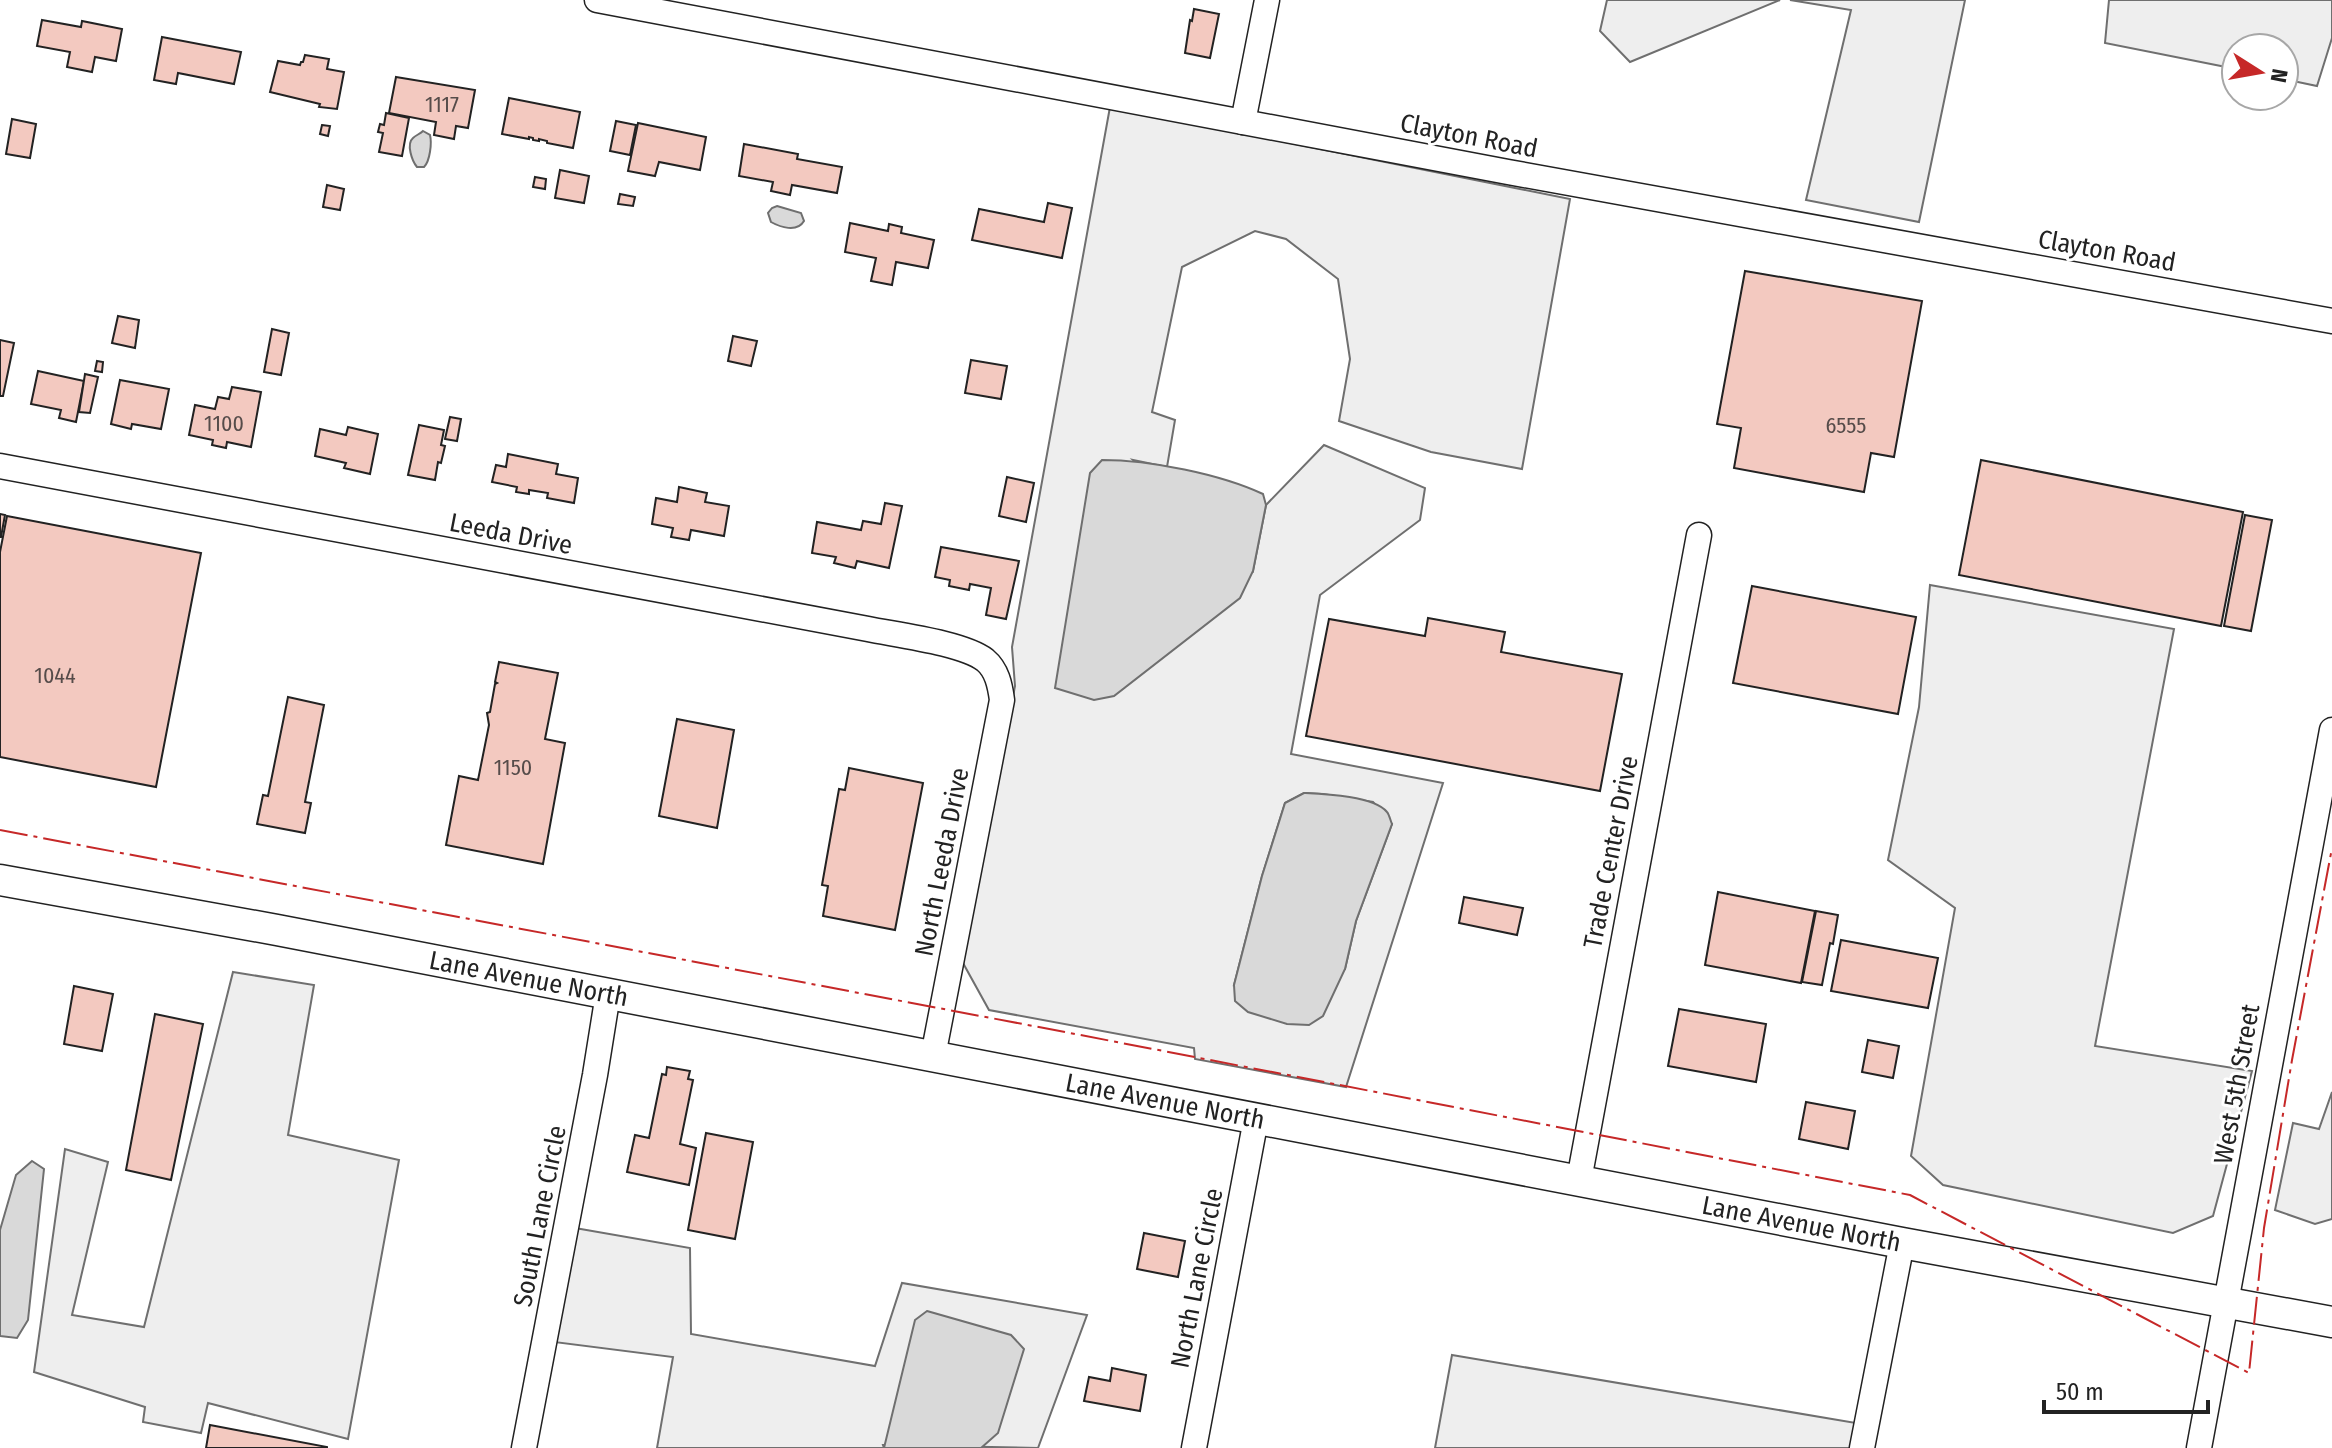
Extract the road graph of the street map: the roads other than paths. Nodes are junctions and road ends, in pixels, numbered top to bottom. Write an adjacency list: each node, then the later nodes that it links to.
1 (597, 0): 3 (street, Clayton Road)
2 (1267, 0): 3 (street)
3 (1243, 122): 4 (street, Clayton Road)
4 (2332, 321)
5 (0, 466): 7 (street, Leeda Drive)
6 (1699, 535): 13 (street, Trade Center Drive)
7 (998, 679): 11 (street, North Leeda Drive)
8 (2332, 730): 15 (street, West 5th Street)
9 (0, 880): 10 (main road, Lane Avenue North)
10 (608, 994): 11 (main road, Lane Avenue North); 17 (street, South Lane Circle)
11 (933, 1056): 12 (main road, Lane Avenue North)
12 (1256, 1119): 13 (main road, Lane Avenue North); 18 (street, North Lane Circle)
13 (1579, 1180): 14 (main road, Lane Avenue North)
14 (1902, 1243): 15 (main road, Lane Avenue North); 19 (street)
15 (2225, 1301): 16 (main road, Lane Avenue North); 20 (street, West 5th Street)
16 (2332, 1322)
17 (524, 1448)
18 (1194, 1448)
19 (1862, 1448)
20 (2199, 1448)

